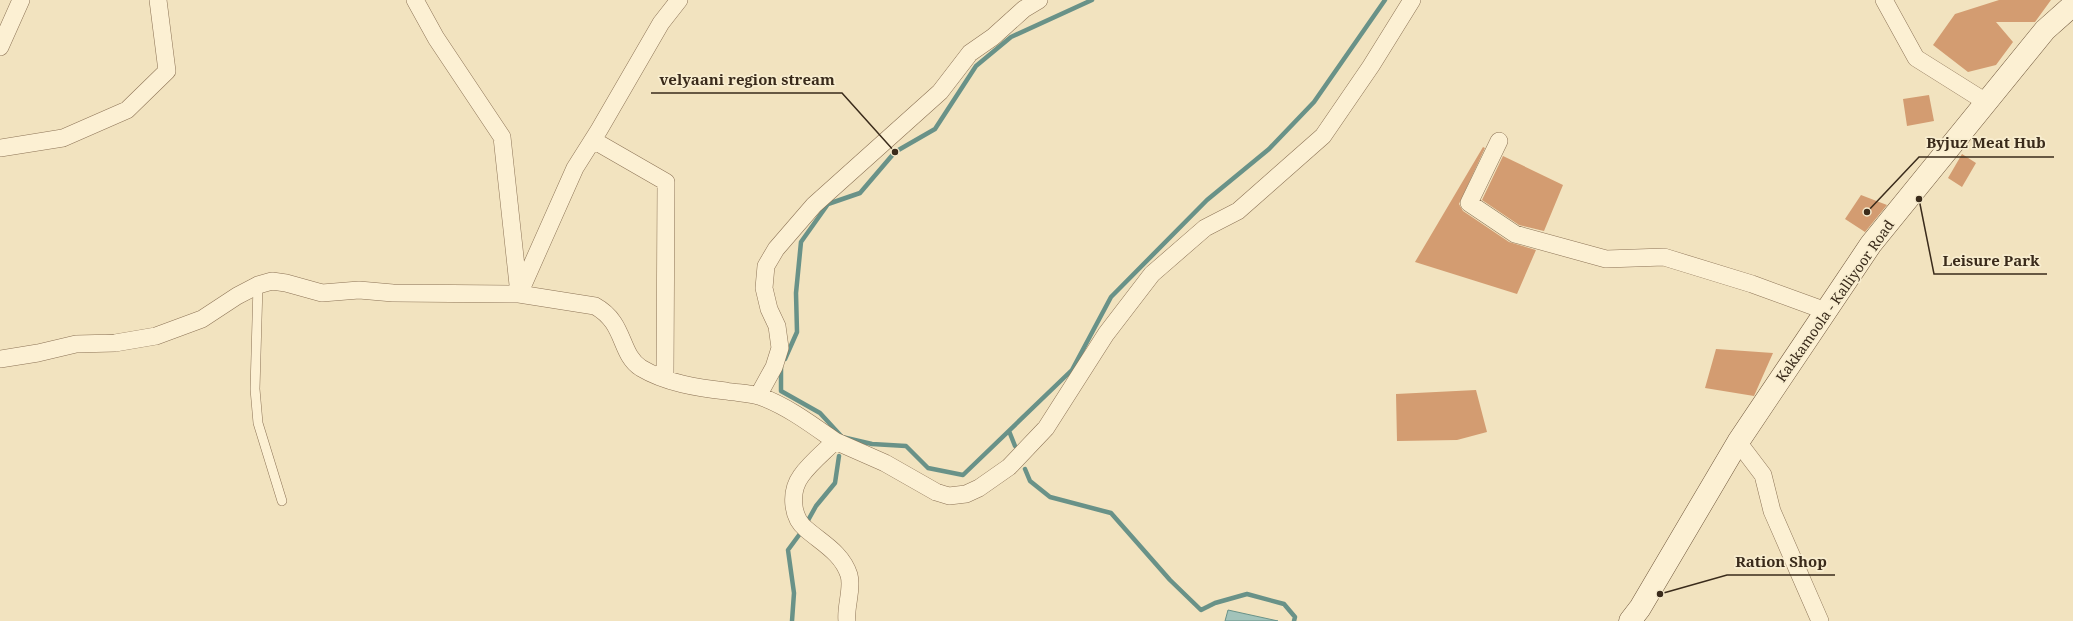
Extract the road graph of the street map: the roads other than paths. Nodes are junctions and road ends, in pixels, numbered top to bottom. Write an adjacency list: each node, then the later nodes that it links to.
1 (21, 0): 9 (street)
2 (158, 0): 13 (street)
3 (415, 0): 15 (street)
4 (679, 0): 11 (street)
5 (1039, 0): 19 (street)
6 (1412, 0): 20 (street)
7 (1884, 0): 10 (street)
8 (2073, 5): 10 (main road, Kakkamoola - Kalliyoor Road)
9 (0, 47)
10 (1986, 102): 16 (main road, Kakkamoola - Kalliyoor Road)
11 (593, 140): 15 (street); 18 (street)
12 (1498, 141): 16 (street)
13 (0, 148)
14 (258, 285): 15 (street); 17 (street); 22 (lane)
15 (519, 294): 18 (street)
16 (1826, 311): 21 (main road, Kakkamoola - Kalliyoor Road)
17 (0, 359)
18 (664, 377): 19 (street)
19 (758, 396): 20 (street)
20 (835, 441): 23 (street)
21 (1738, 442): 24 (main road, Kakkamoola - Kalliyoor Road); 25 (street)
22 (282, 501)
23 (847, 621)
24 (1630, 621)
25 (1820, 621)

